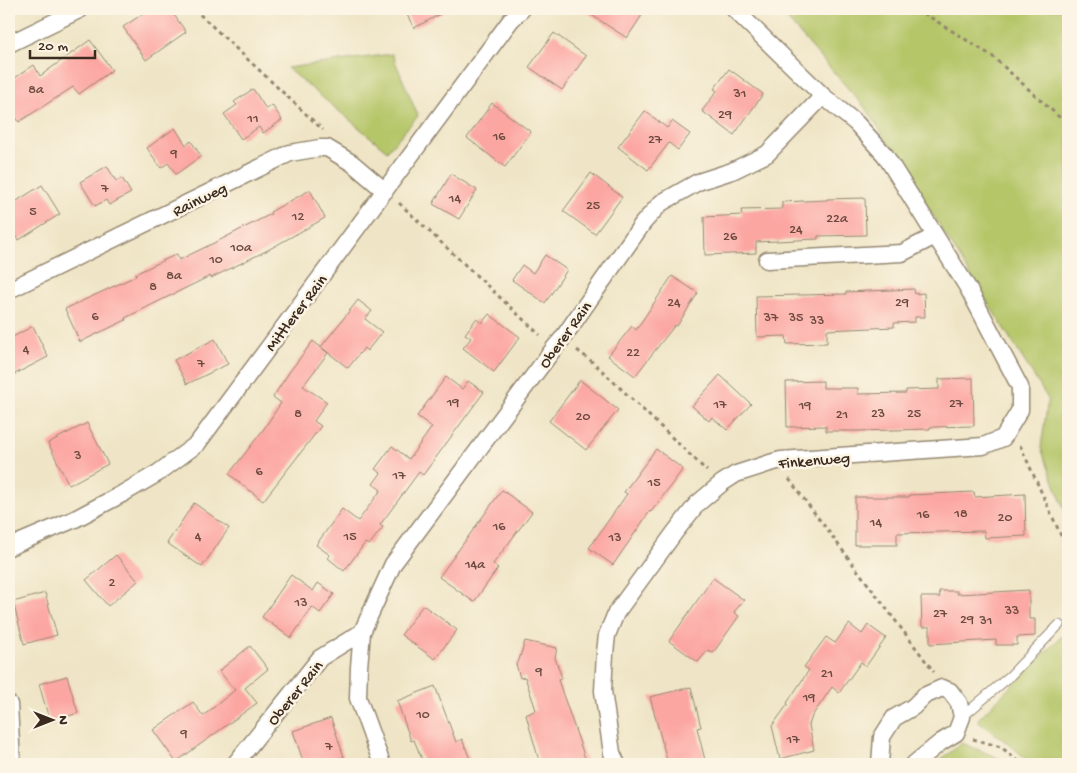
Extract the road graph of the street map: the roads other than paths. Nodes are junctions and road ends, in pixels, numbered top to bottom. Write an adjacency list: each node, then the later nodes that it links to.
1 (81, 9): 4 (street)
2 (522, 9): 6 (street, Mittlerer Rain)
3 (734, 9): 5 (street, Finkenweg)
4 (9, 44)
5 (823, 96): 7 (street, Finkenweg); 12 (street, Oberer Rain)
6 (385, 191): 9 (street, Rainweg); 10 (street, Mittlerer Rain)
7 (935, 236): 8 (street); 18 (street, Finkenweg)
8 (767, 260)
9 (9, 290)
10 (9, 547)
11 (1059, 625): 14 (lane)
12 (362, 632): 16 (street, Oberer Rain); 17 (street, Oberer Rain)
13 (9, 704): 15 (street)
14 (959, 725): 19 (street); 20 (street)
15 (12, 764)
16 (235, 764)
17 (382, 764)
18 (617, 764)
19 (880, 764)
20 (914, 764)

